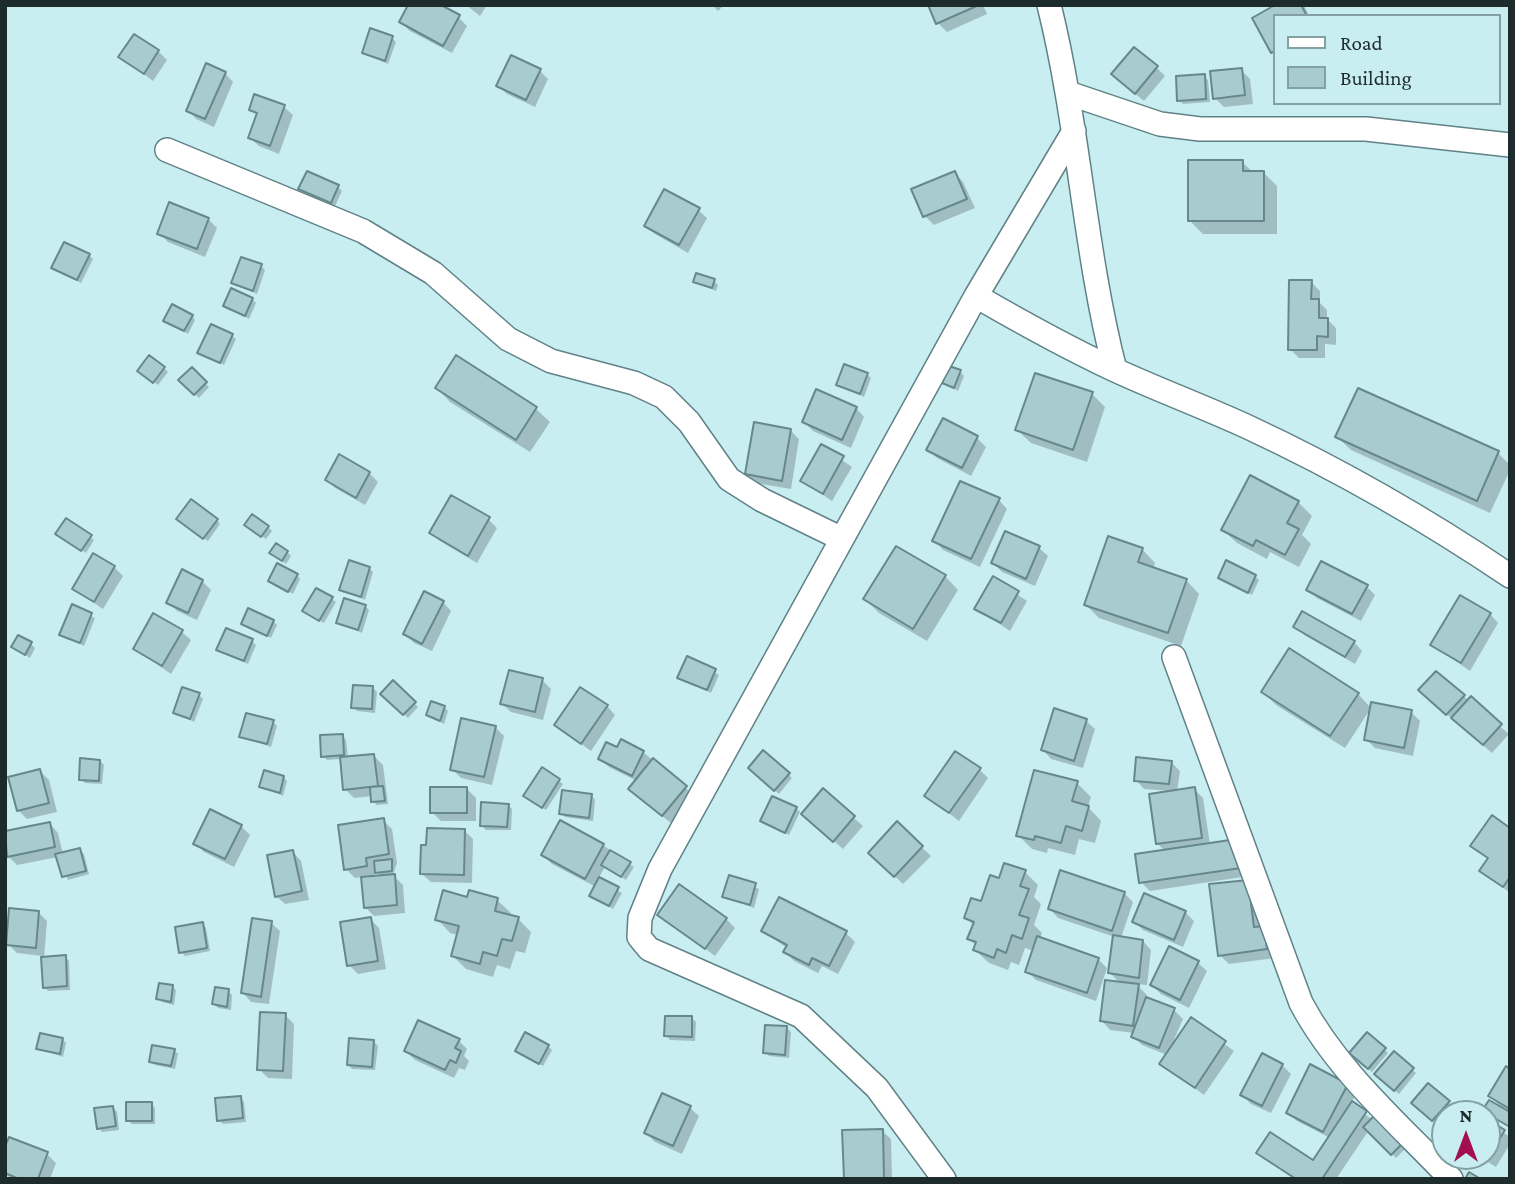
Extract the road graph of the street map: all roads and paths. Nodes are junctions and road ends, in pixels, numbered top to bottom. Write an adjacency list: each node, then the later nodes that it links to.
1 (1049, 5): 2 (street)
2 (1068, 93): 3 (street); 4 (street)
3 (1074, 131): 6 (street); 7 (street)
4 (1510, 145)
5 (167, 150): 8 (street)
6 (976, 296): 7 (street); 8 (street)
7 (1115, 370): 9 (street)
8 (842, 539): 11 (street)
9 (1510, 576)
10 (1174, 656): 12 (street)
11 (944, 1179)
12 (1451, 1179)

